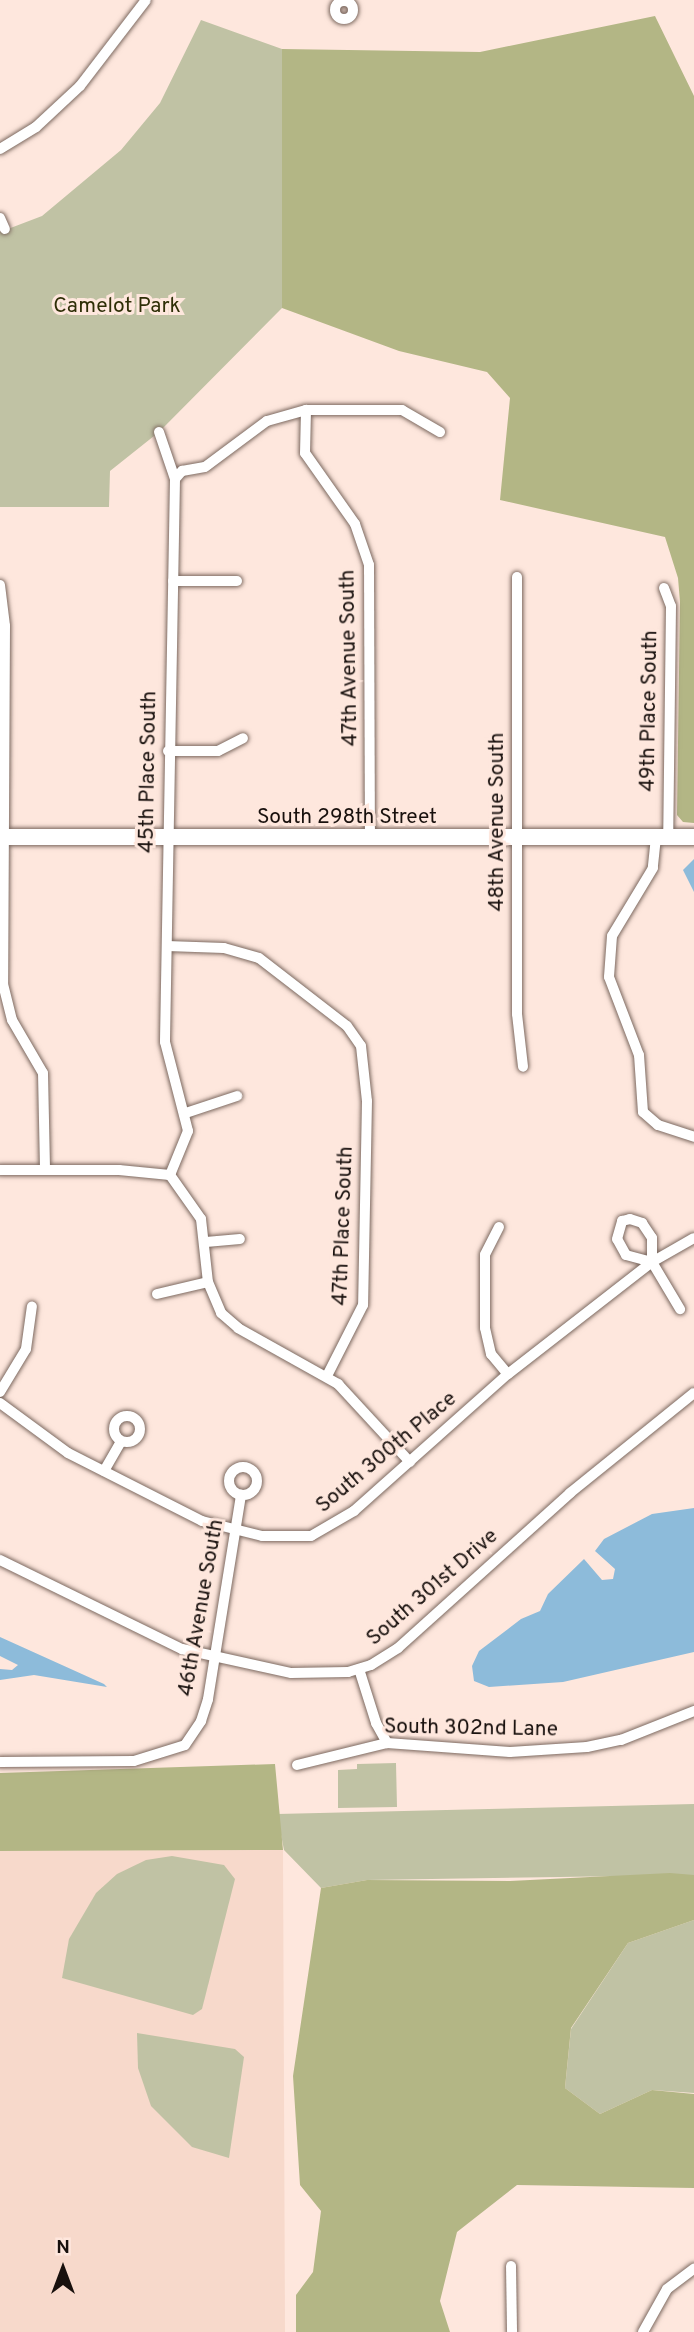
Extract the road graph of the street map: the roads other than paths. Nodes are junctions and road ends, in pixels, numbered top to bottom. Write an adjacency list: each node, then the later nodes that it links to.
1 (146, 0): 4 (street)
2 (365, 0): 3 (street)
3 (353, 7)
4 (0, 149)
5 (0, 218): 6 (street)
6 (5, 229)
7 (306, 410): 9 (street); 10 (street); 22 (street, 47th Avenue South)
8 (159, 432): 10 (street, 45th Place South)
9 (440, 432)
10 (176, 478): 12 (street, 45th Place South)
11 (517, 577): 23 (street, 48th Avenue South)
12 (173, 581): 13 (street); 17 (street, 45th Place South)
13 (237, 581)
14 (0, 585): 18 (street)
15 (664, 588): 19 (street, 49th Place South)
16 (243, 738): 17 (street)
17 (168, 751): 21 (street, 45th Place South)
18 (0, 837): 21 (street, South 298th Street); 30 (street)
19 (662, 837): 20 (street, South 298th Street); 23 (street, South 298th Street); 28 (street, 49th Place South)
20 (694, 837)
21 (166, 838): 22 (street, South 298th Street); 24 (street, 45th Place South)
22 (370, 839): 23 (street, South 298th Street)
23 (517, 839): 25 (street, 48th Avenue South)
24 (167, 947): 27 (street, 45th Place South); 42 (street, 47th Place South)
25 (523, 1066)
26 (237, 1096): 27 (street)
27 (186, 1113): 31 (street, 45th Place South)
28 (694, 1137)
29 (0, 1170): 30 (street)
30 (45, 1170): 31 (street)
31 (170, 1175): 35 (street)
32 (499, 1227): 41 (street)
33 (694, 1238): 36 (street, South 300th Place)
34 (240, 1239): 35 (street)
35 (206, 1242): 37 (street)
36 (652, 1262): 40 (street); 41 (street, South 300th Place)
37 (208, 1282): 38 (street); 42 (street)
38 (157, 1294)
39 (32, 1306): 43 (street)
40 (680, 1309)
41 (508, 1374): 47 (street, South 300th Place)
42 (327, 1376): 47 (street)
43 (0, 1392)
44 (694, 1393): 53 (street, South 301st Drive)
45 (0, 1403): 48 (street, South 300th Place)
46 (121, 1441): 48 (street)
47 (410, 1462): 50 (street, South 300th Place)
48 (104, 1471): 50 (street, South 300th Place)
49 (242, 1495): 50 (street, 46th Avenue South)
50 (235, 1531): 52 (street, 46th Avenue South)
51 (0, 1560): 52 (street, South 301st Drive)
52 (216, 1658): 53 (street, South 301st Drive); 56 (street, 46th Avenue South)
53 (359, 1669): 55 (street)
54 (694, 1711): 55 (street, South 302nd Lane)
55 (387, 1743): 57 (street, South 302nd Lane)
56 (0, 1762)
57 (297, 1765)
58 (512, 2266): 60 (street)
59 (694, 2269): 61 (street)
60 (512, 2332)
61 (643, 2332)

